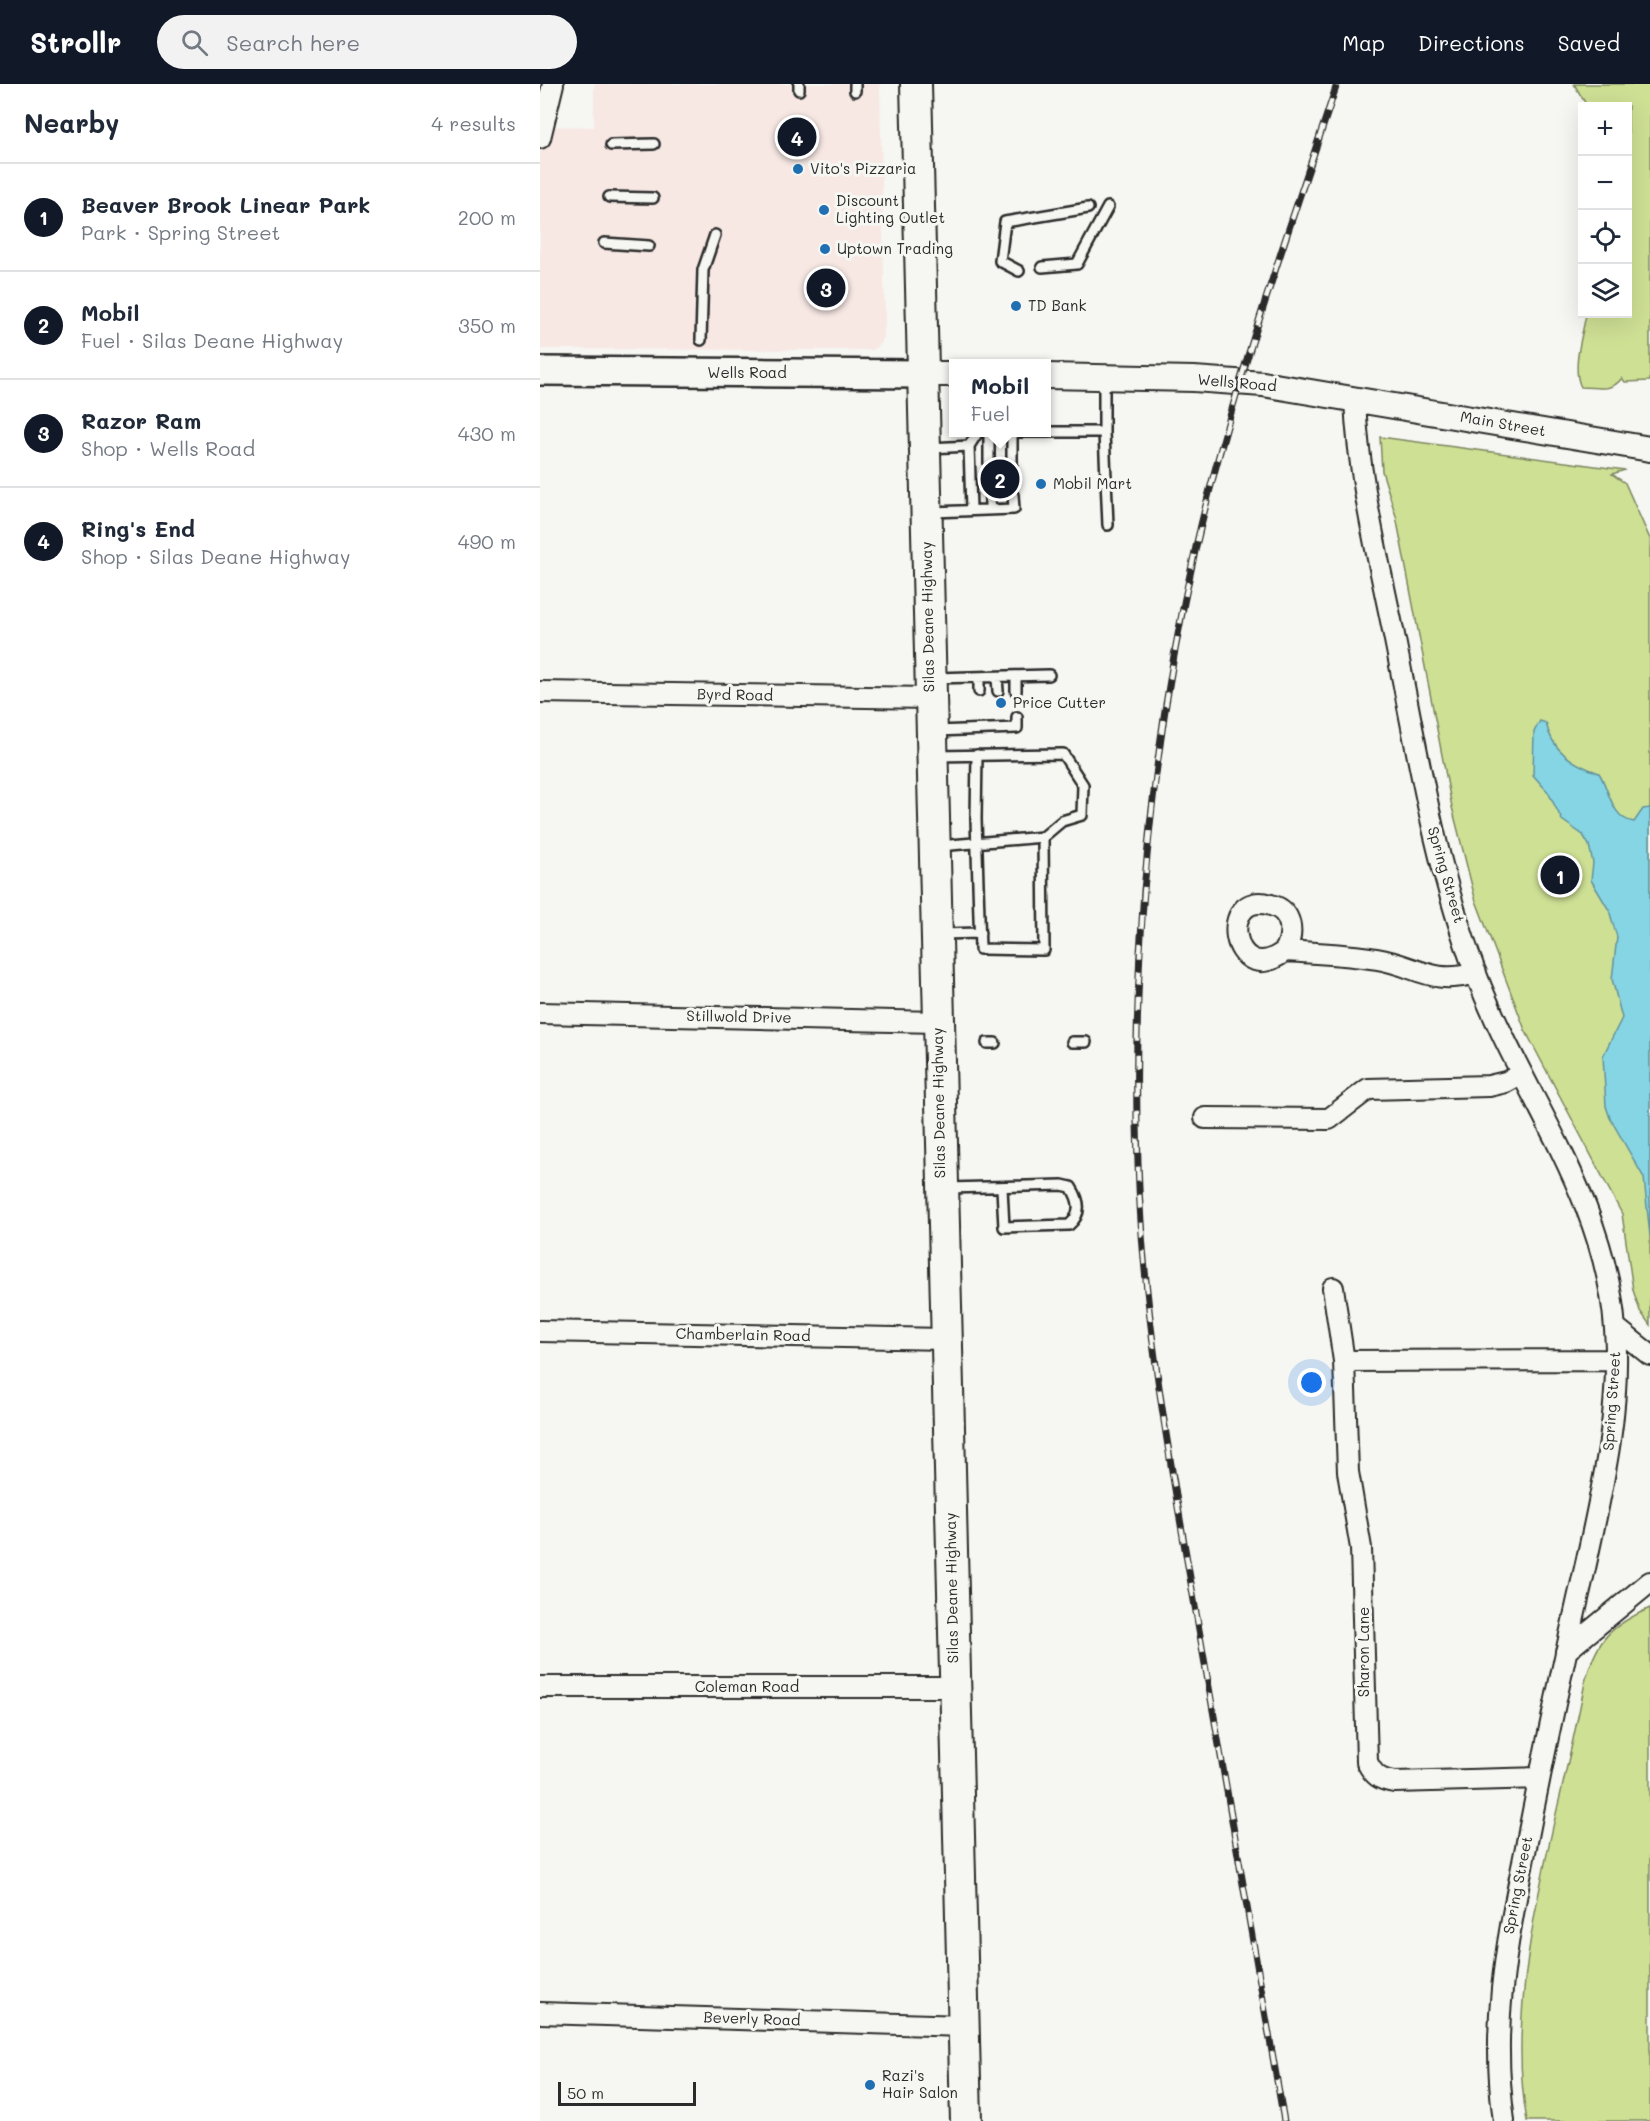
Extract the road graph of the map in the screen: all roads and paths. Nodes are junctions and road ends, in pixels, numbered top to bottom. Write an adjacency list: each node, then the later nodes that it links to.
1 (916, 84): 17 (main road, Silas Deane Highway)
2 (549, 91): 3 (street)
3 (540, 138)
4 (654, 144): 5 (lane)
5 (611, 145)
6 (609, 196): 7 (lane)
7 (653, 198)
8 (1108, 207): 13 (lane)
9 (1088, 208): 14 (lane)
10 (715, 235): 15 (lane)
11 (604, 243): 12 (lane)
12 (649, 246)
13 (1042, 267)
14 (1018, 271)
15 (700, 340)
16 (540, 371): 17 (main road, Wells Road)
17 (922, 374): 18 (street, Wells Road); 28 (main road, Silas Deane Highway)
18 (949, 374)
19 (1051, 376): 20 (street, Wells Road)
20 (1104, 377): 21 (street, Wells Road); 22 (lane)
21 (1355, 399): 29 (street, Main Street); 60 (street, Spring Street)
22 (1104, 432): 23 (lane); 37 (lane)
23 (1051, 433)
24 (975, 437): 27 (lane)
25 (989, 437): 31 (lane)
26 (1012, 437): 30 (lane)
27 (969, 446): 28 (lane); 34 (lane)
28 (924, 448): 36 (main road, Silas Deane Highway)
29 (1650, 449)
30 (1012, 463)
31 (989, 464)
32 (990, 495): 35 (lane)
33 (1013, 495): 35 (lane)
34 (971, 509): 35 (lane); 36 (lane)
35 (990, 509)
36 (925, 512): 42 (main road, Silas Deane Highway)
37 (1108, 525)
38 (1048, 675): 40 (lane)
39 (997, 676): 40 (lane); 41 (lane); 44 (lane)
40 (1016, 676): 45 (lane)
41 (979, 677): 42 (lane); 43 (lane)
42 (929, 688): 46 (street, Byrd Road); 52 (main road, Silas Deane Highway)
43 (979, 691)
44 (998, 691)
45 (1016, 691)
46 (540, 692)
47 (998, 717): 51 (lane)
48 (1017, 717): 51 (lane)
49 (980, 718): 50 (lane)
50 (981, 729): 51 (lane); 52 (lane)
51 (999, 729)
52 (931, 743): 53 (lane); 56 (main road, Silas Deane Highway)
53 (977, 755): 54 (lane); 55 (lane)
54 (1043, 837): 55 (lane); 57 (lane)
55 (978, 843): 56 (lane); 57 (lane)
56 (933, 846): 58 (main road, Silas Deane Highway)
57 (980, 933): 58 (lane)
58 (935, 934): 62 (main road, Silas Deane Highway)
59 (1285, 951): 60 (street)
60 (1476, 973): 65 (street, Spring Street)
61 (540, 1013): 62 (street, Stillwold Drive)
62 (937, 1022): 67 (main road, Silas Deane Highway)
63 (1072, 1042): 64 (lane)
64 (1086, 1042)
65 (1521, 1074): 66 (street); 70 (street, Spring Street)
66 (1205, 1118)
67 (941, 1188): 68 (lane); 72 (main road, Silas Deane Highway)
68 (1002, 1188): 68 (lane)
69 (1333, 1288): 75 (street, Sharon Lane)
70 (1615, 1327): 73 (street, Spring Street); 74 (street, Spring Street)
71 (540, 1331): 72 (street, Chamberlain Road)
72 (945, 1339): 79 (main road, Silas Deane Highway)
73 (1650, 1355)
74 (1616, 1360): 75 (street); 77 (street, Spring Street)
75 (1344, 1361): 80 (street, Sharon Lane)
76 (1650, 1582): 77 (street)
77 (1566, 1651): 80 (street, Spring Street)
78 (540, 1687): 79 (street, Coleman Road)
79 (954, 1687): 82 (main road, Silas Deane Highway)
80 (1539, 1778): 84 (street, Spring Street)
81 (540, 2013): 82 (street, Beverly Road)
82 (964, 2026): 83 (main road, Silas Deane Highway)
83 (966, 2121)
84 (1504, 2121)

